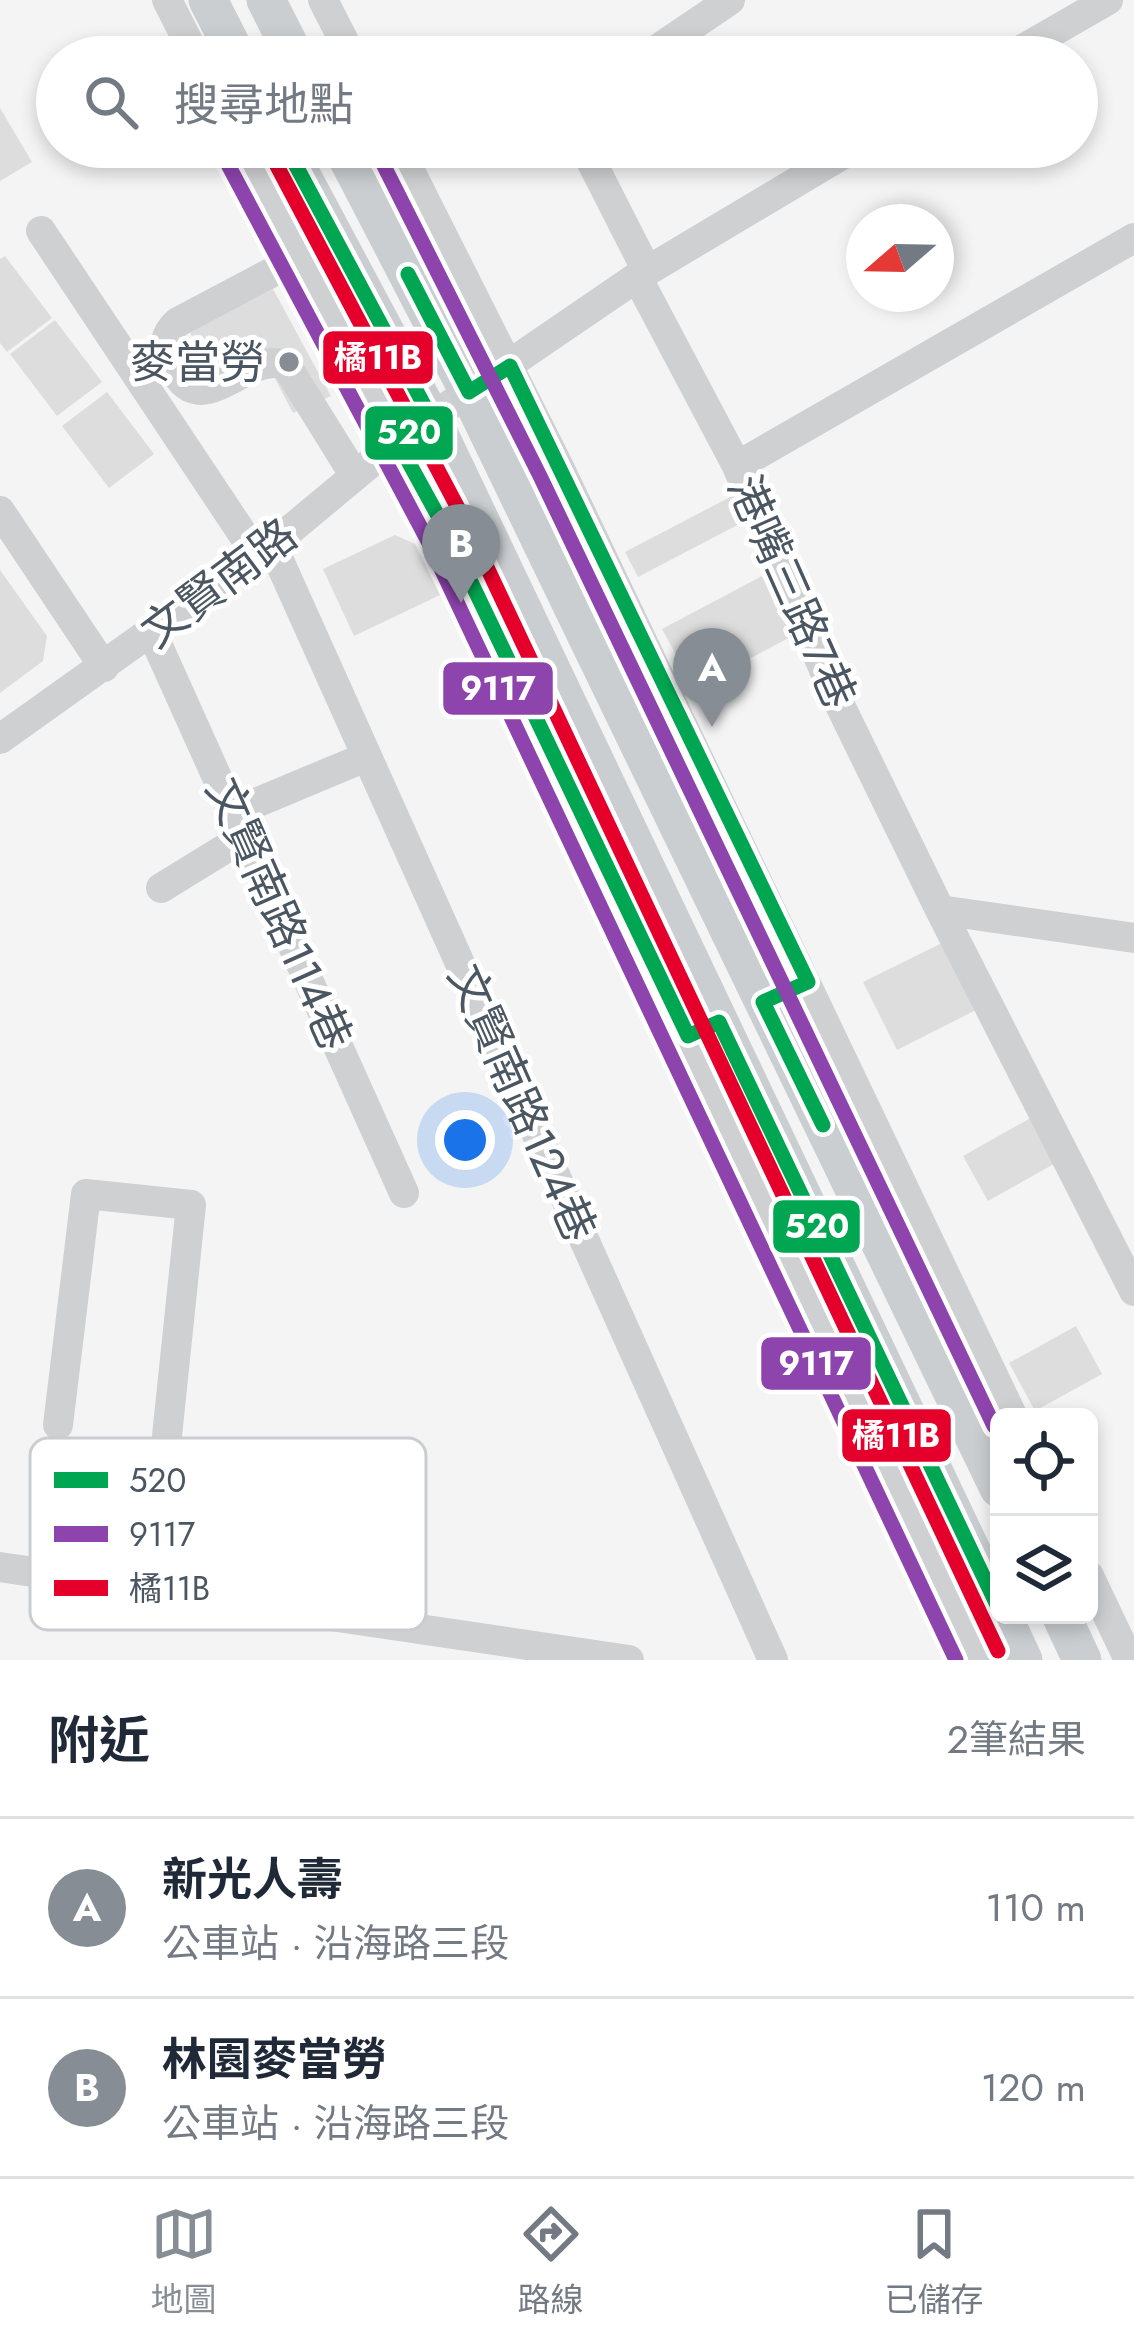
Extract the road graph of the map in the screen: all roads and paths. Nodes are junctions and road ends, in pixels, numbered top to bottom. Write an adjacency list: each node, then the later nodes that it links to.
1 (166, 0): 7 (street)
2 (208, 0): 8 (main road)
3 (266, 0): 9 (main road)
4 (322, 0): 10 (street)
5 (730, 0): 11 (street)
6 (1108, 0): 12 (street)
7 (185, 36)
8 (227, 36)
9 (284, 36)
10 (341, 36)
11 (677, 36)
12 (1045, 36)
13 (254, 168): 21 (street)
14 (297, 168): 25 (main road)
15 (353, 168): 24 (main road)
16 (409, 168): 23 (street)
17 (594, 168): 22 (street, 港嘴三路7巷)
18 (819, 168): 22 (street)
19 (41, 231): 30 (street, 文賢南路124巷)
20 (1134, 238): 27 (street)
21 (301, 257): 26 (street); 28 (street)
22 (642, 274): 23 (street); 27 (street, 港嘴三路7巷)
23 (510, 366): 24 (street, 文賢南路); 39 (street)
24 (469, 392): 25 (street, 文賢南路); 40 (main road)
25 (431, 418): 26 (street, 文賢南路); 41 (main road)
26 (397, 440): 28 (street, 文賢南路); 41 (street)
27 (737, 466): 37 (street, 港嘴三路7巷)
28 (355, 476): 30 (street, 文賢南路)
29 (0, 511): 32 (street)
30 (264, 550): 31 (street, 文賢南路); 34 (street, 文賢南路124巷)
31 (153, 634): 32 (street, 文賢南路); 35 (street, 文賢南路114巷)
32 (104, 667): 33 (street, 文賢南路)
33 (0, 739)
34 (366, 757): 35 (street); 56 (street, 文賢南路124巷)
35 (239, 825): 36 (street); 42 (street, 文賢南路114巷)
36 (161, 888)
37 (940, 910): 38 (street); 43 (street, 港嘴三路7巷)
38 (1134, 938)
39 (808, 982): 40 (street); 44 (street)
40 (764, 1002): 41 (street); 47 (main road)
41 (704, 1029): 50 (main road); 57 (street)
42 (404, 1193)
43 (1134, 1291)
44 (1009, 1408)
45 (58, 1425): 46 (street)
46 (167, 1438)
47 (990, 1469)
48 (0, 1568): 49 (street)
49 (30, 1572)
50 (990, 1592)
51 (1098, 1595): 60 (street)
52 (1006, 1624): 58 (main road)
53 (1065, 1624): 59 (main road)
54 (424, 1630): 55 (street)
55 (629, 1660)
56 (773, 1660)
57 (980, 1660)
58 (1023, 1660)
59 (1082, 1660)
60 (1129, 1660)

